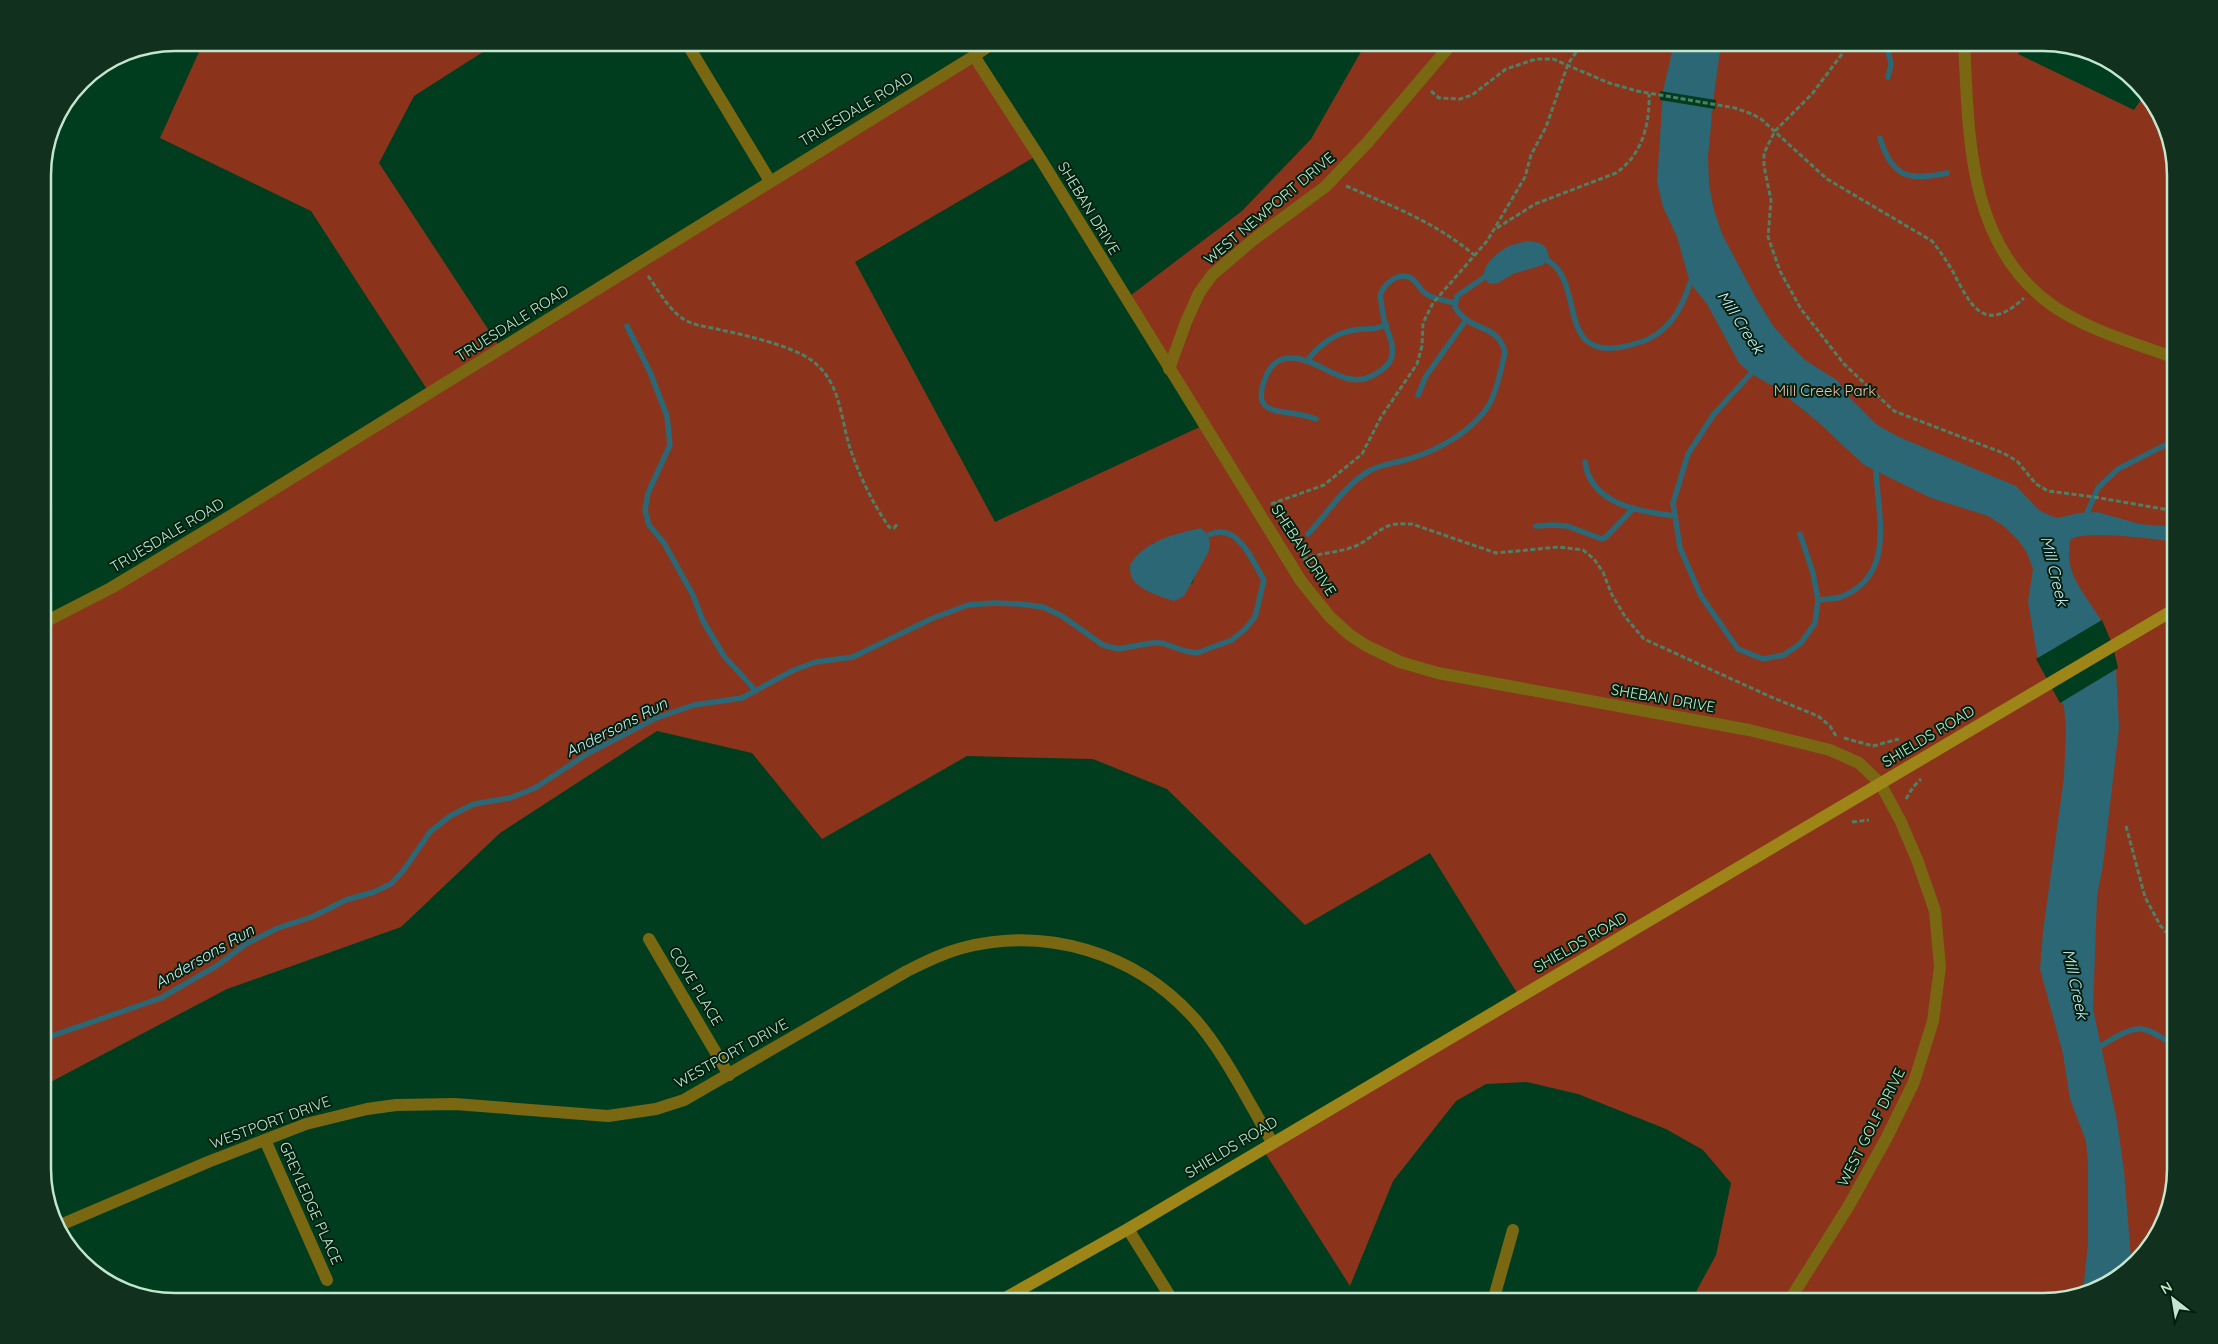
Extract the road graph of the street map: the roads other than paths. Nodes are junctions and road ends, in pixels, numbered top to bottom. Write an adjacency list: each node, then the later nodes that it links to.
1 (691, 51): 6 (street)
2 (981, 51): 5 (street, TRUESDALE ROAD)
3 (1446, 51): 8 (street, WEST NEWPORT DRIVE)
4 (1964, 51): 7 (street)
5 (974, 56): 6 (street, TRUESDALE ROAD); 8 (street, SHEBAN DRIVE)
6 (770, 181): 10 (street, TRUESDALE ROAD)
7 (2166, 355)
8 (1169, 369): 11 (street, SHEBAN DRIVE)
9 (2166, 613): 11 (main road, SHIELDS ROAD)
10 (52, 619)
11 (1880, 783): 15 (main road, SHIELDS ROAD); 23 (street, WEST GOLF DRIVE)
12 (650, 939): 13 (street, COVE PLACE)
13 (730, 1075): 14 (street, WESTPORT DRIVE); 15 (street, WESTPORT DRIVE)
14 (265, 1140): 16 (street, WESTPORT DRIVE); 19 (street, GREYLEDGE PLACE)
15 (1272, 1142): 17 (main road, SHIELDS ROAD)
16 (64, 1224)
17 (1128, 1229): 20 (main road, SHIELDS ROAD); 21 (street)
18 (1513, 1230): 22 (street)
19 (327, 1280)
20 (1016, 1293)
21 (1168, 1293)
22 (1496, 1293)
23 (1795, 1293)

